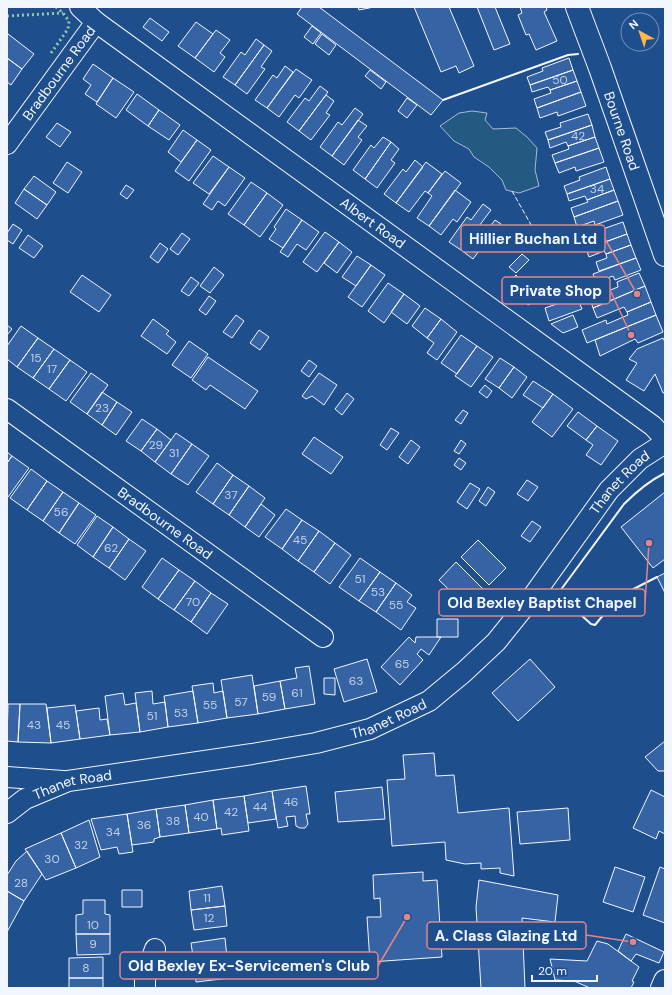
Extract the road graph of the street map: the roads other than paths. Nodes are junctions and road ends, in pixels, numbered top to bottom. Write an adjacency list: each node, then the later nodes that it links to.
1 (577, 7): 4 (main road, Bourne Road)
2 (90, 12): 3 (street, Bradbourne Road); 6 (street, Albert Road)
3 (7, 144)
4 (665, 255)
5 (7, 408): 8 (street, Bradbourne Road)
6 (665, 439)
7 (665, 443): 10 (street, Thanet Road)
8 (324, 637)
9 (7, 777): 10 (street)
10 (68, 781): 11 (street, Thanet Road)
11 (7, 813)
12 (155, 949): 14 (street)
13 (665, 981): 15 (main road)
14 (145, 988)
15 (662, 988)

